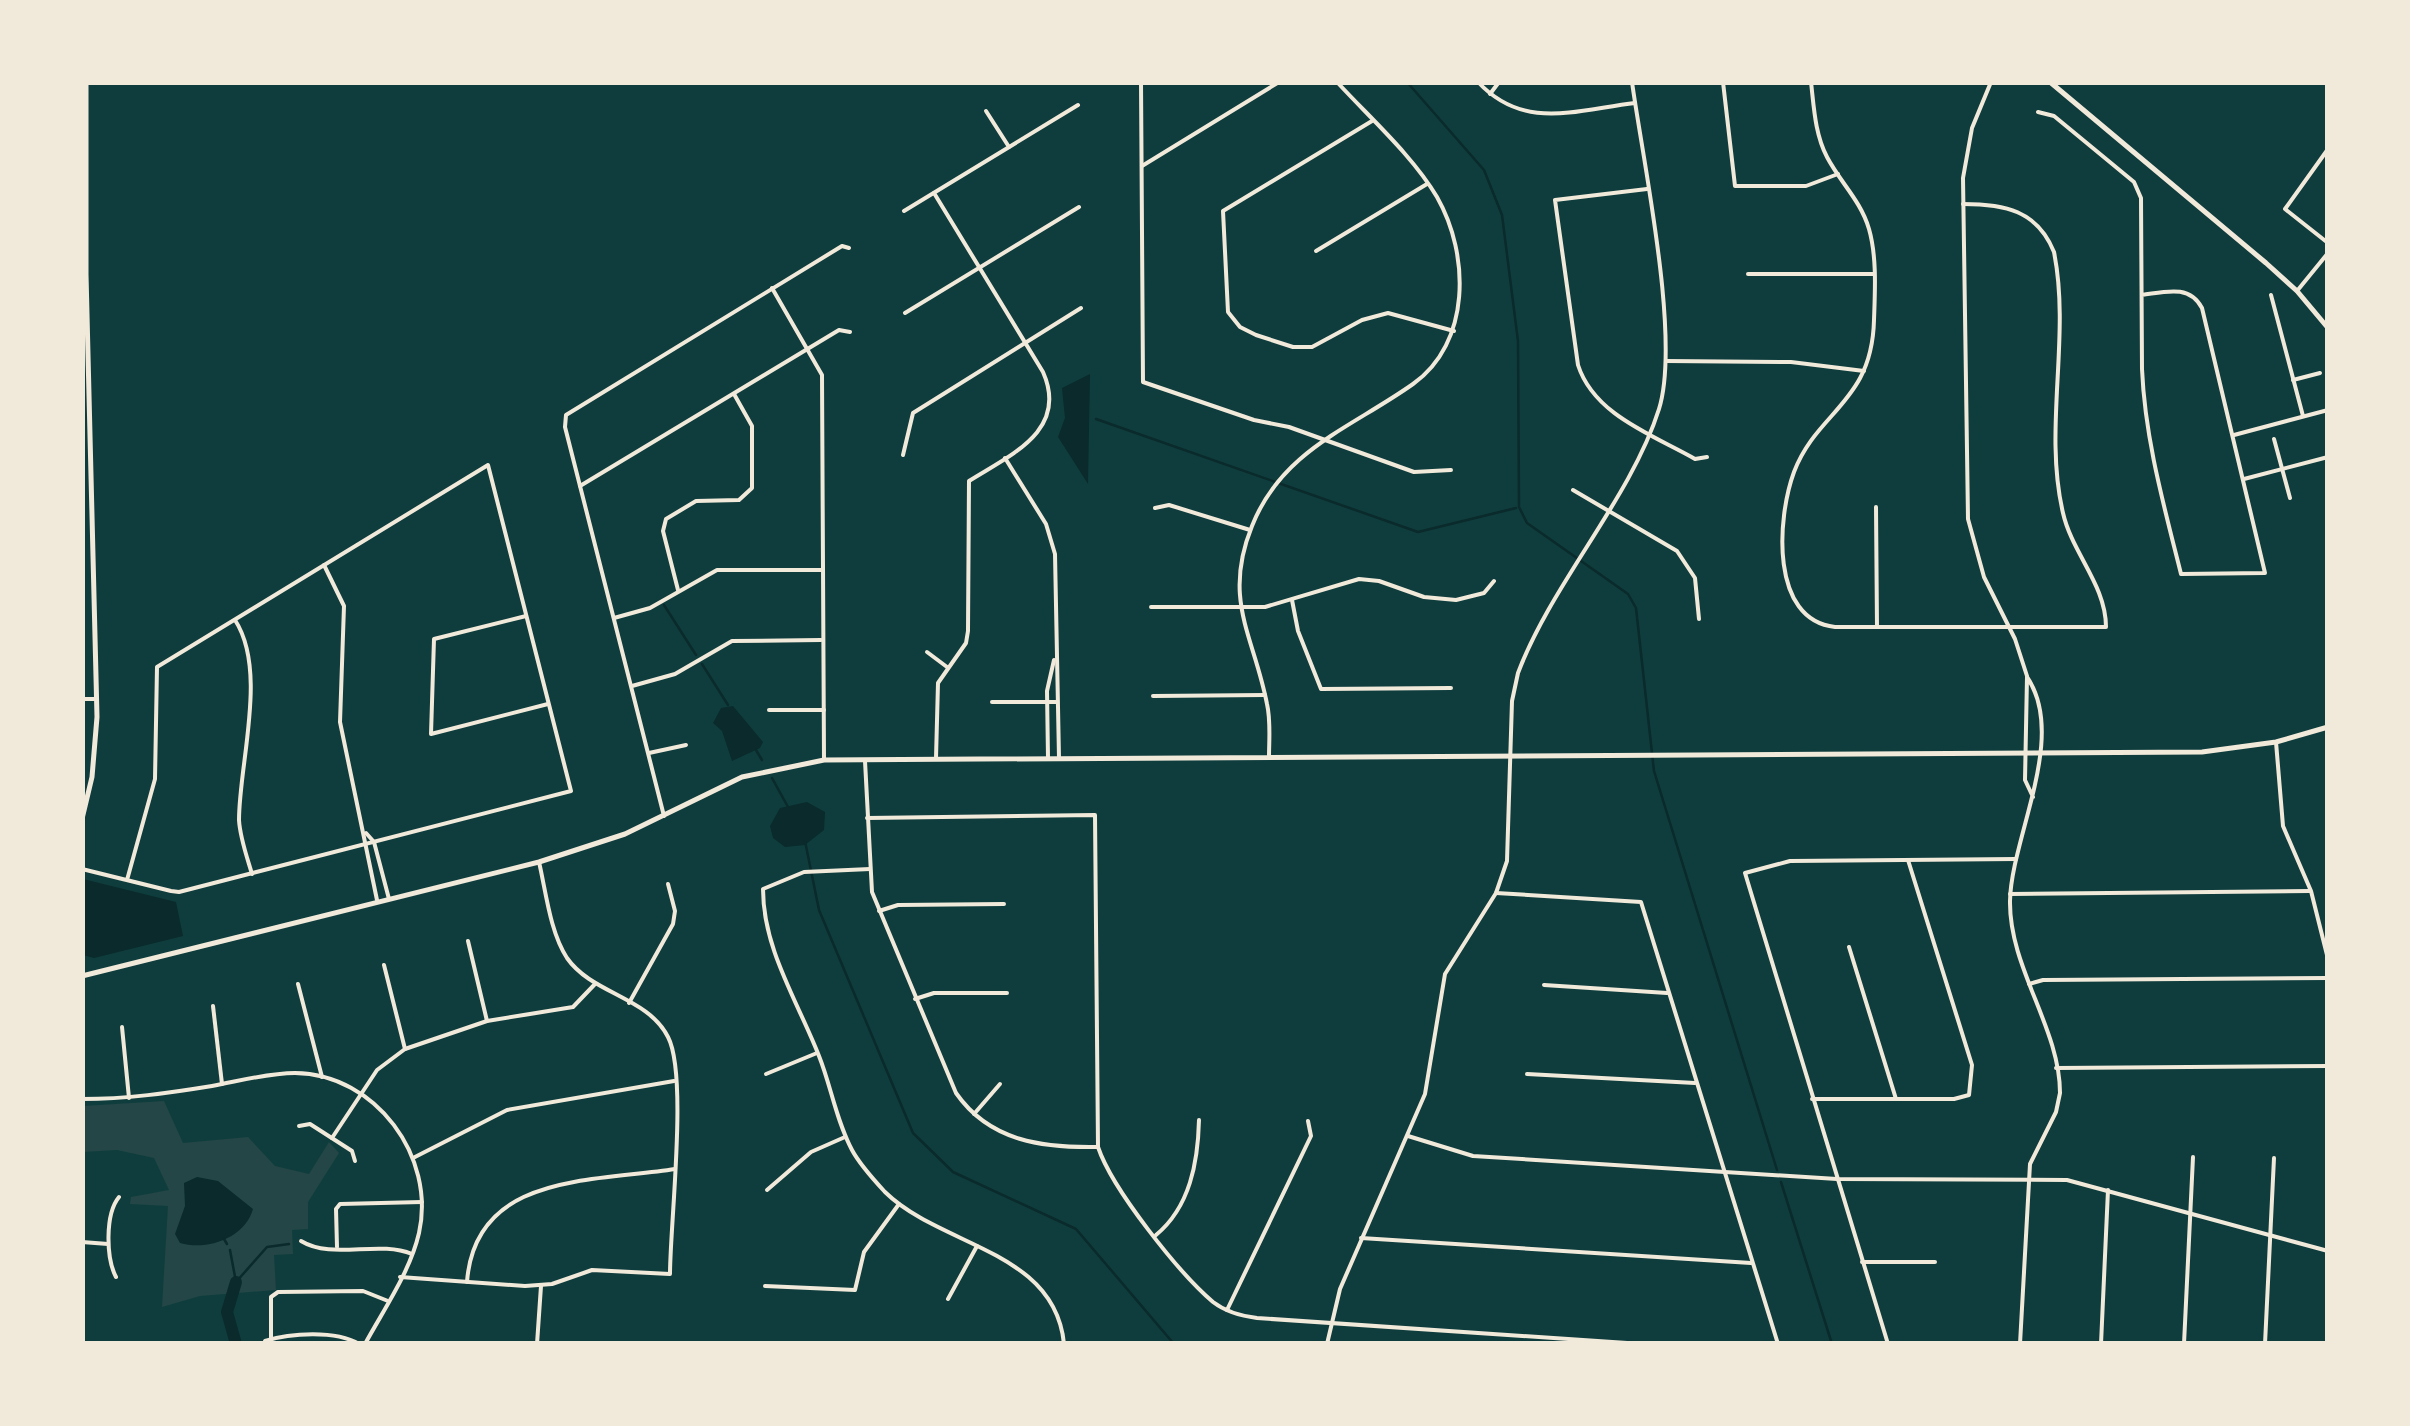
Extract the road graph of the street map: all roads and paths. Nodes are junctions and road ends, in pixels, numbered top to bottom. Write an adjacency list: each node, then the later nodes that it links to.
1 (86, 82): 20 (main road)
2 (1141, 82): 21 (street)
3 (1279, 82): 21 (street)
4 (1337, 82): 17 (street)
5 (1478, 82): 12 (street)
6 (1498, 82): 12 (street)
7 (1632, 82): 13 (street)
8 (1723, 82): 22 (street)
9 (1811, 82): 22 (street)
10 (1991, 82): 26 (street)
11 (2050, 82): 39 (main road)
12 (1490, 94): 13 (street)
13 (1635, 103): 24 (street)
14 (1078, 106): 18 (street)
15 (986, 111): 18 (street)
16 (2038, 112): 29 (street)
17 (1372, 121): 23 (street); 45 (street)
18 (1009, 147): 25 (street)
19 (2328, 149): 31 (street)
20 (85, 158): 57 (main road)
21 (1141, 166): 61 (street)
22 (1838, 174): 37 (street)
23 (1427, 184): 33 (street); 45 (street)
24 (1647, 189): 49 (street); 58 (street)
25 (934, 193): 28 (street); 35 (street)
26 (1963, 204): 88 (street); 88 (street)
27 (1078, 207): 35 (street)
28 (904, 211)
29 (2141, 222): 30 (street); 40 (street)
30 (2149, 222)
31 (2328, 243)
32 (850, 248): 38 (street)
33 (1316, 251)
34 (2328, 254): 39 (street)
35 (980, 268): 43 (street); 47 (street)
36 (1748, 274): 37 (street)
37 (1874, 274): 50 (street)
38 (772, 288): 48 (street); 69 (street)
39 (2297, 291): 44 (main road)
40 (2142, 295): 59 (street); 68 (street)
41 (2271, 295): 52 (street)
42 (1082, 308): 47 (street)
43 (905, 313)
44 (2328, 328)
45 (1454, 330): 61 (street)
46 (850, 332): 48 (street)
47 (1025, 343): 62 (street); 65 (street)
48 (808, 348): 53 (street); 77 (street)
49 (1666, 361): 50 (street); 58 (street)
50 (1864, 371): 87 (street)
51 (2320, 373): 52 (street)
52 (2293, 380): 55 (street)
53 (733, 394): 69 (street); 79 (street)
54 (2328, 410): 55 (street)
55 (2303, 416): 59 (street)
56 (82, 420): 57 (street)
57 (91, 420): 98 (main road)
58 (1649, 433): 63 (street); 74 (street)
59 (2234, 435): 68 (street)
60 (2274, 439): 66 (street)
61 (1320, 440): 67 (street); 75 (street)
62 (902, 455)
63 (1707, 457)
64 (2328, 457): 66 (street)
65 (1006, 458): 91 (street); 92 (street)
66 (2282, 469): 68 (street); 71 (street)
67 (1451, 470)
68 (2244, 479)
69 (580, 486): 84 (street)
70 (1572, 490): 74 (street)
71 (2290, 498)
72 (1876, 506): 87 (street)
73 (1155, 508): 75 (street)
74 (1607, 510): 85 (street); 114 (street)
75 (1250, 530): 81 (street)
76 (324, 565): 83 (street); 86 (street); 125 (street)
77 (823, 570): 79 (street); 89 (street)
78 (1494, 582): 80 (street)
79 (678, 590): 84 (street)
80 (1292, 600): 81 (street); 95 (street)
81 (1240, 607): 82 (street); 96 (street)
82 (1151, 608)
83 (526, 616): 103 (street); 103 (street)
84 (614, 618): 94 (street)
85 (1700, 618)
86 (235, 620): 133 (street); 134 (street)
87 (1877, 627): 88 (street)
88 (2010, 627): 93 (street)
89 (823, 640): 94 (street); 105 (street)
90 (927, 652): 92 (street)
91 (1056, 655): 101 (street); 102 (street)
92 (947, 667): 117 (street)
93 (2027, 677): 106 (street); 107 (street)
94 (632, 686): 111 (street)
95 (1451, 688)
96 (1265, 695): 97 (street); 115 (street)
97 (1152, 696)
98 (97, 698): 99 (street); 124 (main road)
99 (82, 699)
100 (992, 702): 101 (street)
101 (1048, 702): 102 (street); 118 (street)
102 (1058, 702): 119 (street)
103 (548, 704): 126 (street)
104 (769, 710): 105 (street)
105 (824, 710): 120 (street)
106 (2025, 720): 107 (street); 112 (street)
107 (2038, 720): 113 (street)
108 (2328, 727): 109 (main road)
109 (2276, 742): 113 (main road); 136 (street)
110 (686, 744): 111 (street)
111 (649, 753): 122 (street)
112 (2025, 753): 113 (main road); 114 (main road); 121 (street)
113 (2039, 753): 121 (street)
114 (1511, 756): 115 (main road); 137 (street)
115 (1269, 757): 119 (main road)
116 (865, 758): 117 (main road); 120 (main road); 123 (street)
117 (936, 758): 118 (main road)
118 (1048, 758): 119 (main road)
119 (1059, 758)
120 (824, 760): 122 (main road)
121 (2033, 797): 128 (street)
122 (664, 816): 130 (main road)
123 (867, 818): 131 (street); 183 (street)
124 (82, 819)
125 (366, 833): 126 (street); 127 (street)
126 (374, 842): 127 (street); 139 (street)
127 (364, 845): 133 (street); 140 (street)
128 (2016, 859): 129 (street); 138 (street)
129 (1908, 860): 174 (street); 175 (street)
130 (539, 862): 139 (main road); 150 (street)
131 (870, 868): 142 (street); 161 (street)
132 (82, 869): 134 (street)
133 (252, 874): 134 (street)
134 (127, 880)
135 (668, 884): 156 (street)
136 (2311, 891): 138 (street); 145 (street)
137 (1496, 893): 154 (street); 181 (street)
138 (2010, 894): 151 (street)
139 (389, 901): 140 (main road)
140 (378, 904): 147 (main road)
141 (1004, 904): 142 (street)
142 (879, 911): 155 (street)
143 (468, 941): 158 (street)
144 (1849, 947): 175 (street)
145 (2328, 959)
146 (384, 965): 160 (street)
147 (82, 976)
148 (2328, 978): 151 (street)
149 (298, 984): 166 (street)
150 (595, 984): 156 (street); 158 (street)
151 (2030, 984): 163 (street)
152 (1544, 985): 154 (street)
153 (1007, 992): 155 (street)
154 (1667, 993): 168 (street)
155 (915, 999): 176 (street)
156 (629, 1003): 167 (street)
157 (213, 1006): 169 (street)
158 (488, 1021): 160 (street)
159 (122, 1027): 173 (street)
160 (405, 1049): 171 (street)
161 (818, 1052): 164 (street); 180 (street)
162 (2328, 1066): 163 (street)
163 (2056, 1068): 190 (street)
164 (766, 1074)
165 (1527, 1074): 168 (street)
166 (322, 1077): 169 (street); 171 (street)
167 (675, 1081): 185 (street); 188 (street)
168 (1695, 1083): 189 (street)
169 (222, 1084): 173 (street)
170 (1000, 1084): 176 (street)
171 (360, 1094): 182 (street); 185 (street)
172 (82, 1098): 173 (street)
173 (129, 1098)
174 (1812, 1099): 175 (street); 191 (street)
175 (1896, 1099)
176 (974, 1114): 183 (street)
177 (1199, 1120): 199 (street)
178 (1308, 1121): 218 (street)
179 (299, 1126): 182 (street)
180 (846, 1136): 192 (street); 196 (street)
181 (1408, 1136): 189 (street); 200 (street)
182 (332, 1138): 187 (street)
183 (1098, 1147): 199 (street)
184 (2193, 1157): 197 (street)
185 (413, 1158): 195 (street)
186 (2274, 1158): 198 (street)
187 (355, 1162)
188 (675, 1169): 213 (street); 214 (street)
189 (1724, 1172): 191 (street); 210 (street)
190 (2028, 1178): 191 (street); 193 (street); 228 (street)
191 (1837, 1179): 208 (street)
192 (767, 1190)
193 (2108, 1190): 197 (street); 229 (street)
194 (119, 1197): 203 (street)
195 (422, 1202): 205 (street); 207 (street)
196 (900, 1204): 204 (street); 215 (street)
197 (2190, 1213): 198 (street); 230 (street)
198 (2270, 1235): 206 (street); 231 (street)
199 (1156, 1236): 218 (street)
200 (1362, 1238): 210 (street); 219 (street)
201 (301, 1241): 205 (street)
202 (82, 1242): 203 (street)
203 (110, 1244): 211 (street)
204 (976, 1246): 216 (street); 223 (street)
205 (337, 1247): 207 (street)
206 (2328, 1251)
207 (412, 1254): 212 (street)
208 (1862, 1262): 209 (street); 227 (street)
209 (1935, 1262)
210 (1753, 1263): 226 (street)
211 (116, 1277)
212 (400, 1277): 213 (street); 217 (street)
213 (467, 1282): 214 (street)
214 (541, 1286): 222 (street)
215 (765, 1286)
216 (948, 1299)
217 (388, 1301): 220 (street); 221 (street)
218 (1226, 1310): 219 (street)
219 (1330, 1323): 224 (street); 225 (street)
220 (268, 1340): 221 (street)
221 (362, 1344)
222 (537, 1344)
223 (1064, 1344)
224 (1326, 1344)
225 (1642, 1344)
226 (1778, 1344)
227 (1888, 1344)
228 (2020, 1344)
229 (2100, 1344)
230 (2184, 1344)
231 (2265, 1344)

